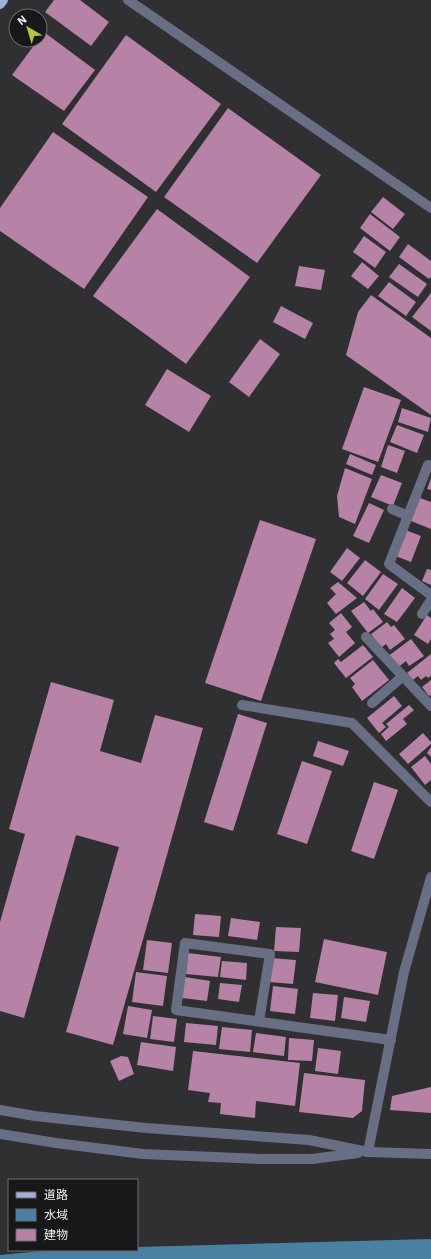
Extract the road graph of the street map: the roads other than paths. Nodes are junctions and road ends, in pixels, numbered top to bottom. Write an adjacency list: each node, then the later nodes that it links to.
1 (3, 0): 3 (main road)
2 (128, 0): 4 (street)
3 (0, 4)
4 (431, 208)
5 (428, 465): 7 (street)
6 (392, 509): 7 (street)
7 (408, 516): 8 (street)
8 (431, 595)
9 (431, 600): 10 (street)
10 (422, 614)
11 (366, 637): 12 (street)
12 (403, 676): 13 (street); 15 (street)
13 (372, 703)
14 (242, 704): 16 (street)
15 (431, 706)
16 (431, 802)
17 (431, 877): 18 (street)
18 (429, 888): 20 (street)
19 (259, 1021): 19 (street); 20 (street)
20 (391, 1040): 23 (street)
21 (0, 1110): 23 (street)
22 (0, 1134): 23 (street)
23 (368, 1152): 24 (street)
24 (431, 1154)

